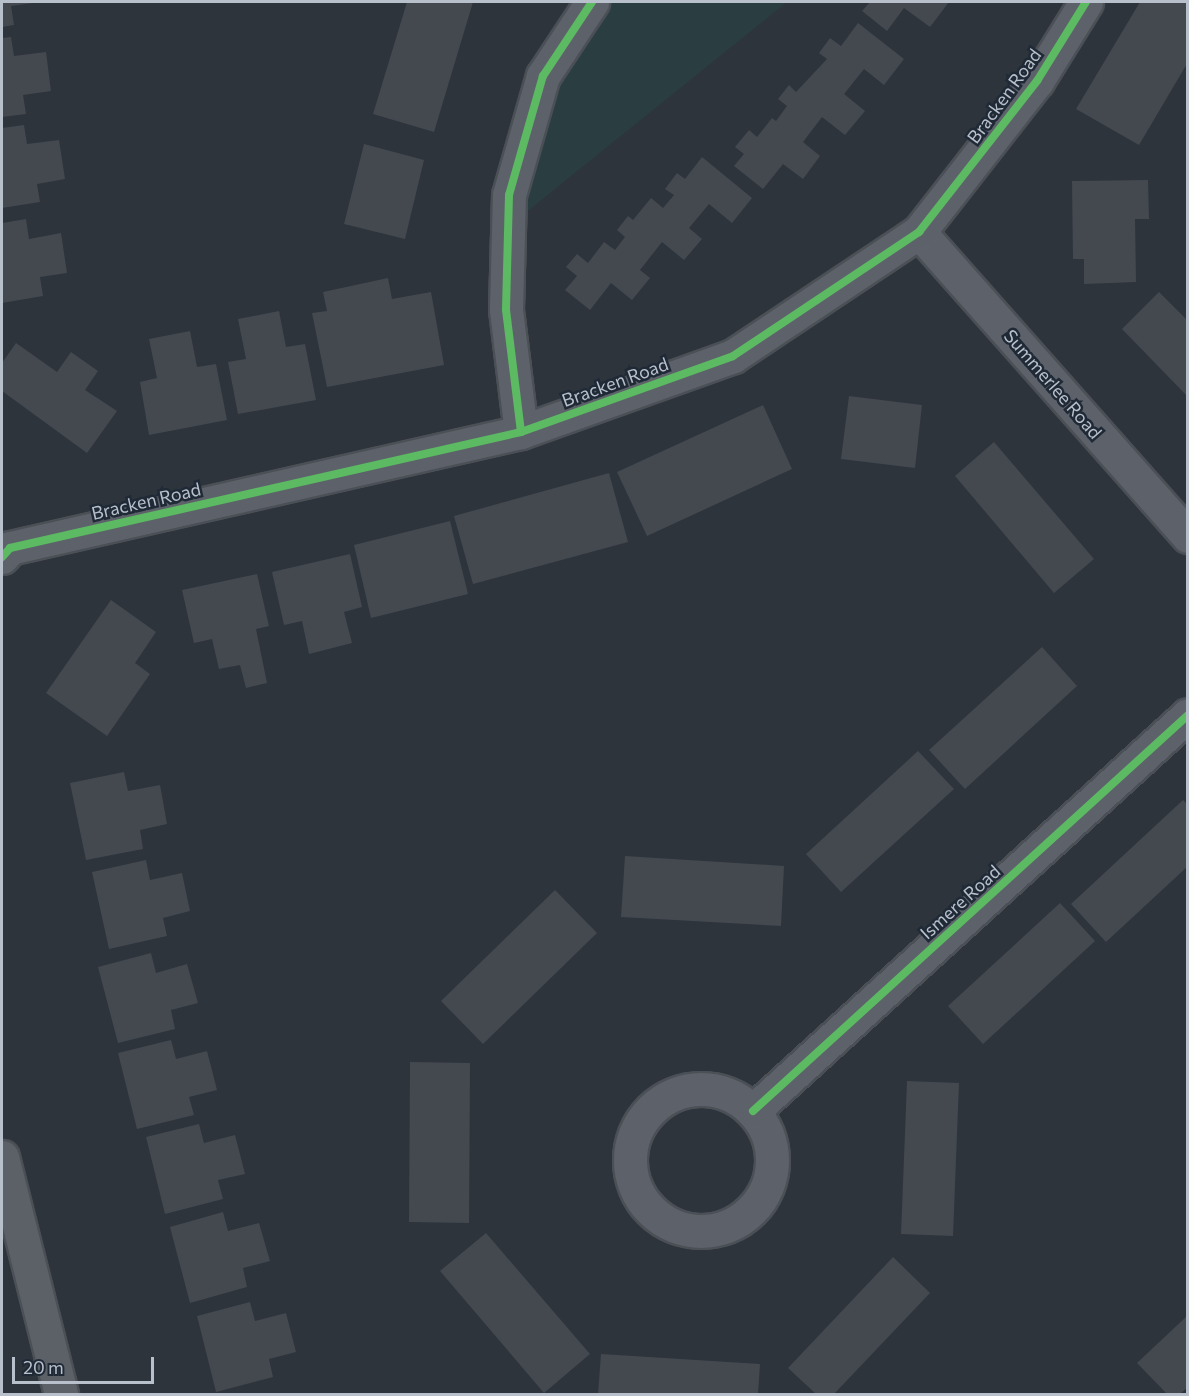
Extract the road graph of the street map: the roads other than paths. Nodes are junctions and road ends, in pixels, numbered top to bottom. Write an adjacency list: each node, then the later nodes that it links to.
1 (592, 2): 4 (street)
2 (1086, 2): 3 (street, Bracken Road)
3 (919, 232): 4 (street, Bracken Road); 5 (street, Summerlee Road)
4 (521, 432): 6 (street, Bracken Road)
5 (1188, 536)
6 (4, 549)
7 (1188, 715): 8 (street, Ismere Road)
8 (753, 1111): 8 (street)
9 (2, 1157): 10 (street)
10 (61, 1395)

